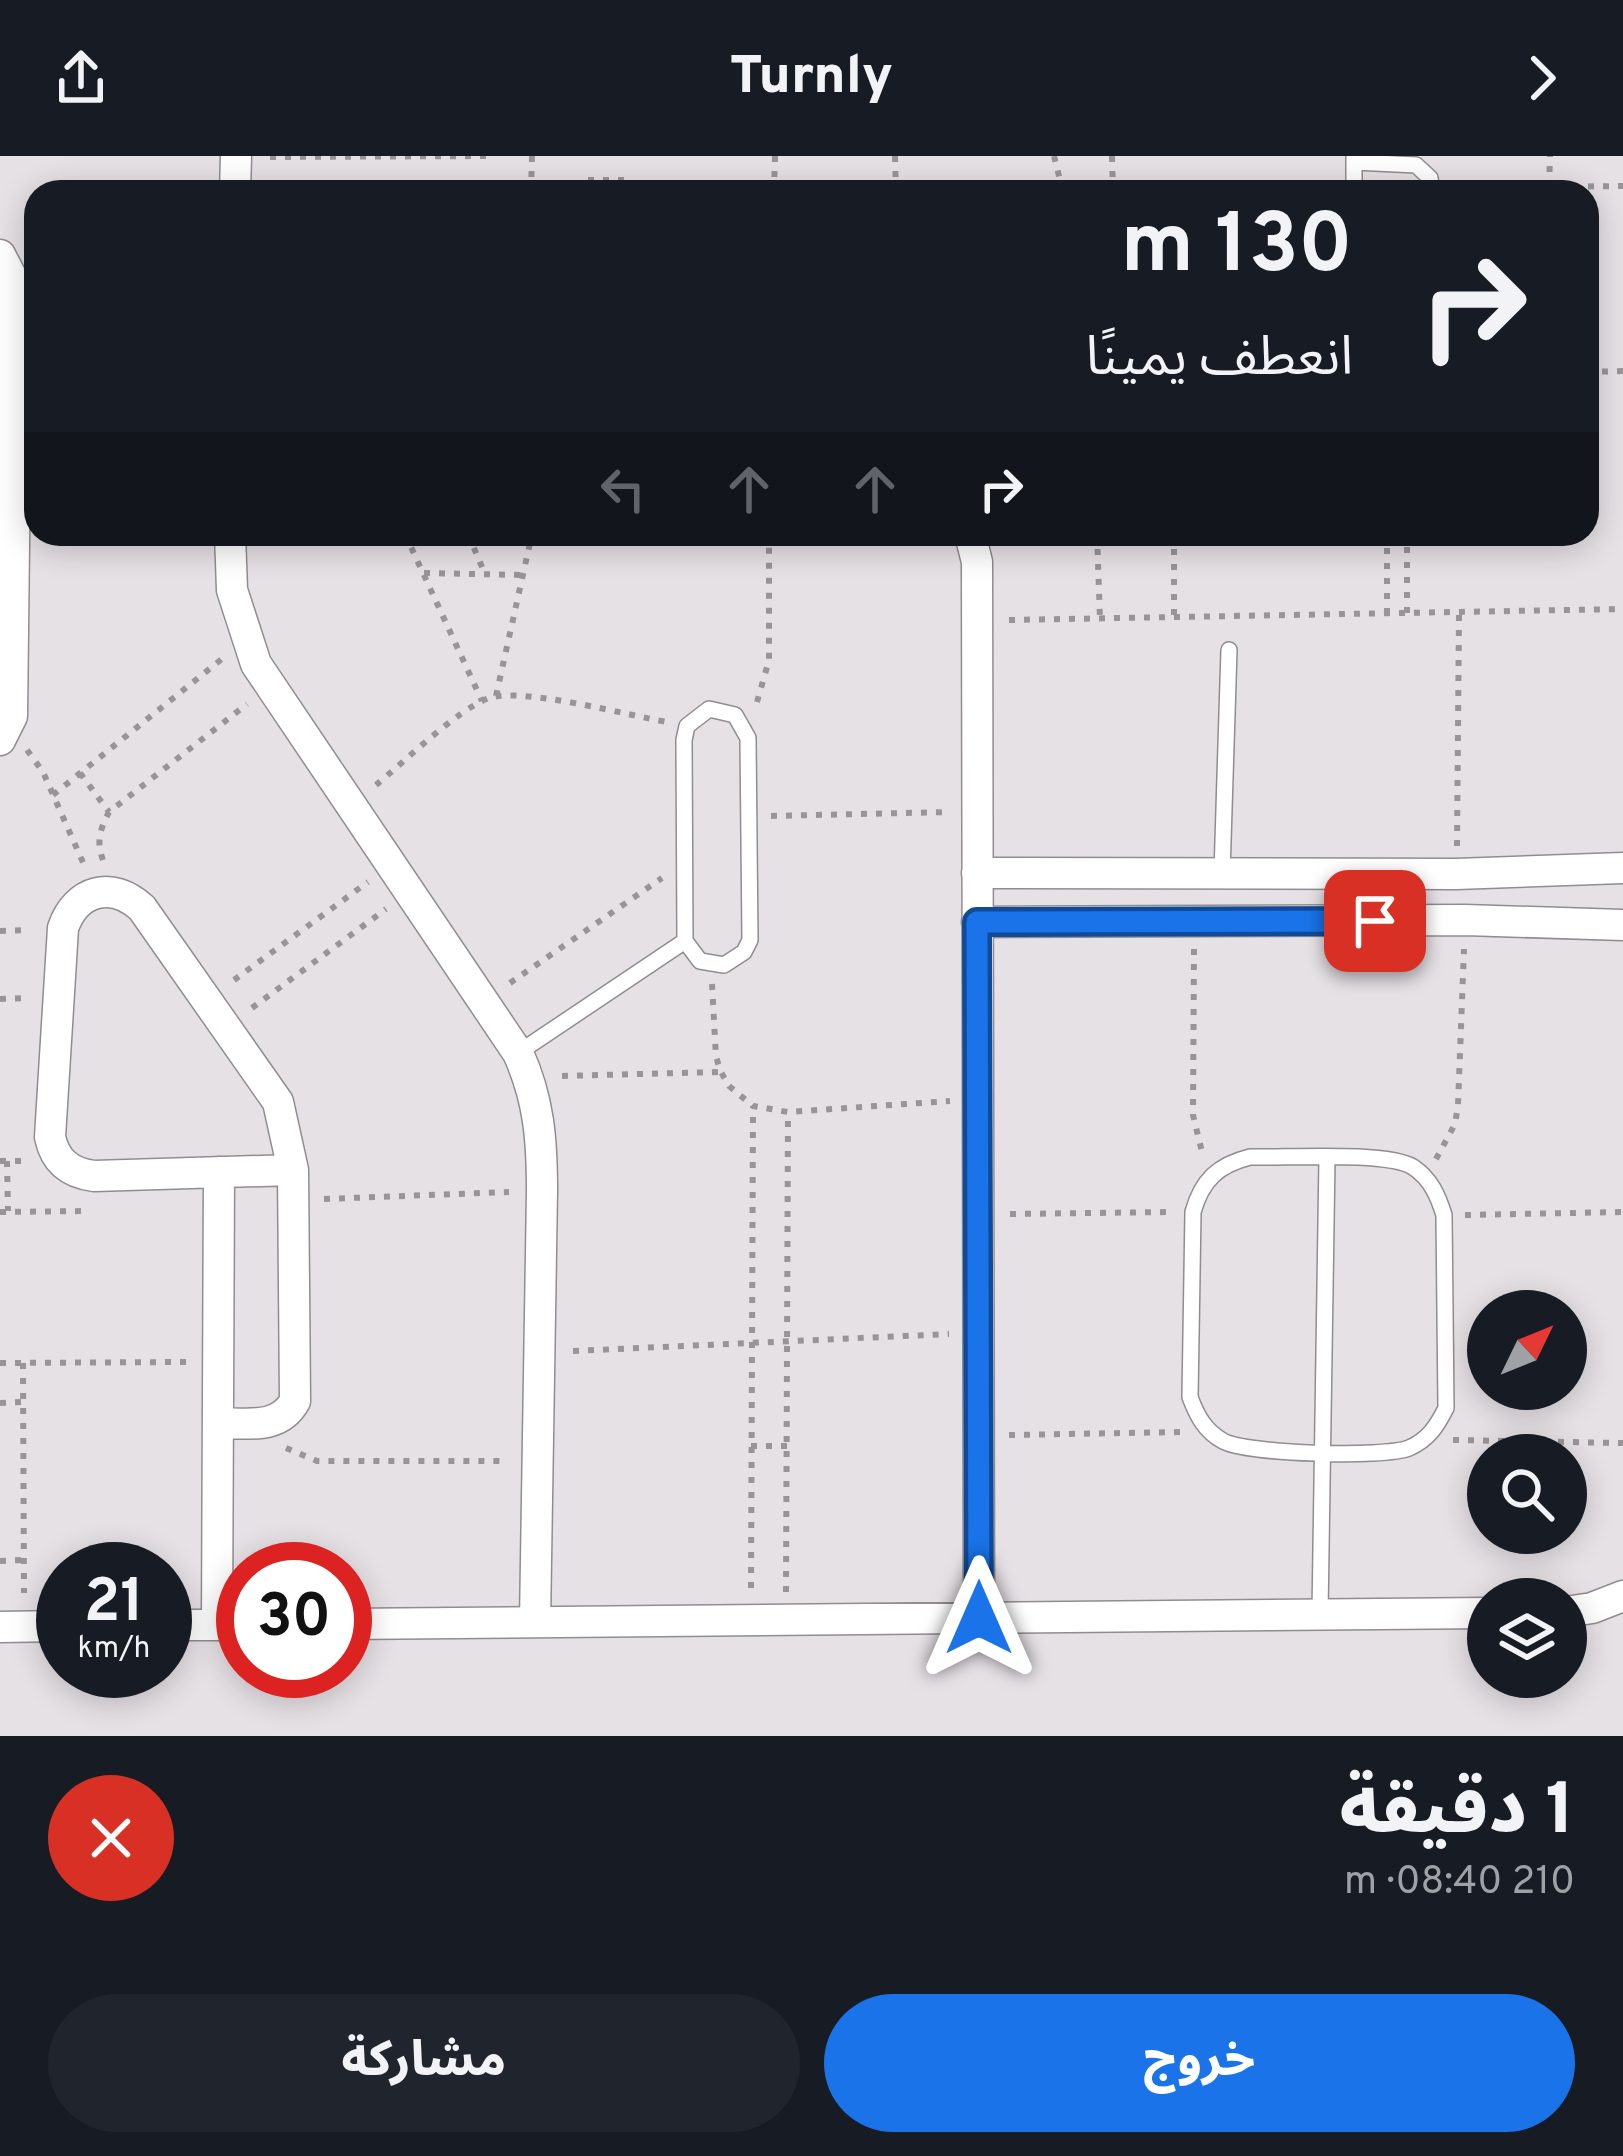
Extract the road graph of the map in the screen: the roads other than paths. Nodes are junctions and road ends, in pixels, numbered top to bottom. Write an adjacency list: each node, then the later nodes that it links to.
1 (1354, 159): 2 (lane)
2 (1428, 180)
3 (0, 255): 4 (street)
4 (24, 445)
5 (24, 478): 9 (street)
6 (230, 546): 16 (street)
7 (973, 546): 11 (street)
8 (1228, 650): 12 (lane)
9 (4, 735)
10 (1623, 868): 12 (street)
11 (977, 873): 12 (street); 13 (street)
12 (1222, 873)
13 (977, 922): 14 (street); 27 (street)
14 (1623, 925)
15 (685, 941): 15 (lane); 16 (lane)
16 (523, 1065): 28 (street)
17 (1327, 1158): 21 (lane); 21 (lane); 21 (lane)
18 (219, 1172): 19 (street); 19 (street); 20 (street)
19 (293, 1185): 20 (street)
20 (219, 1424): 22 (street)
21 (1323, 1452): 26 (lane)
22 (225, 1542)
23 (1623, 1596): 24 (street)
24 (1587, 1610)
25 (1467, 1613): 26 (street)
26 (1320, 1614): 27 (street)
27 (979, 1618): 28 (street)
28 (535, 1622): 29 (street)
29 (372, 1624)

